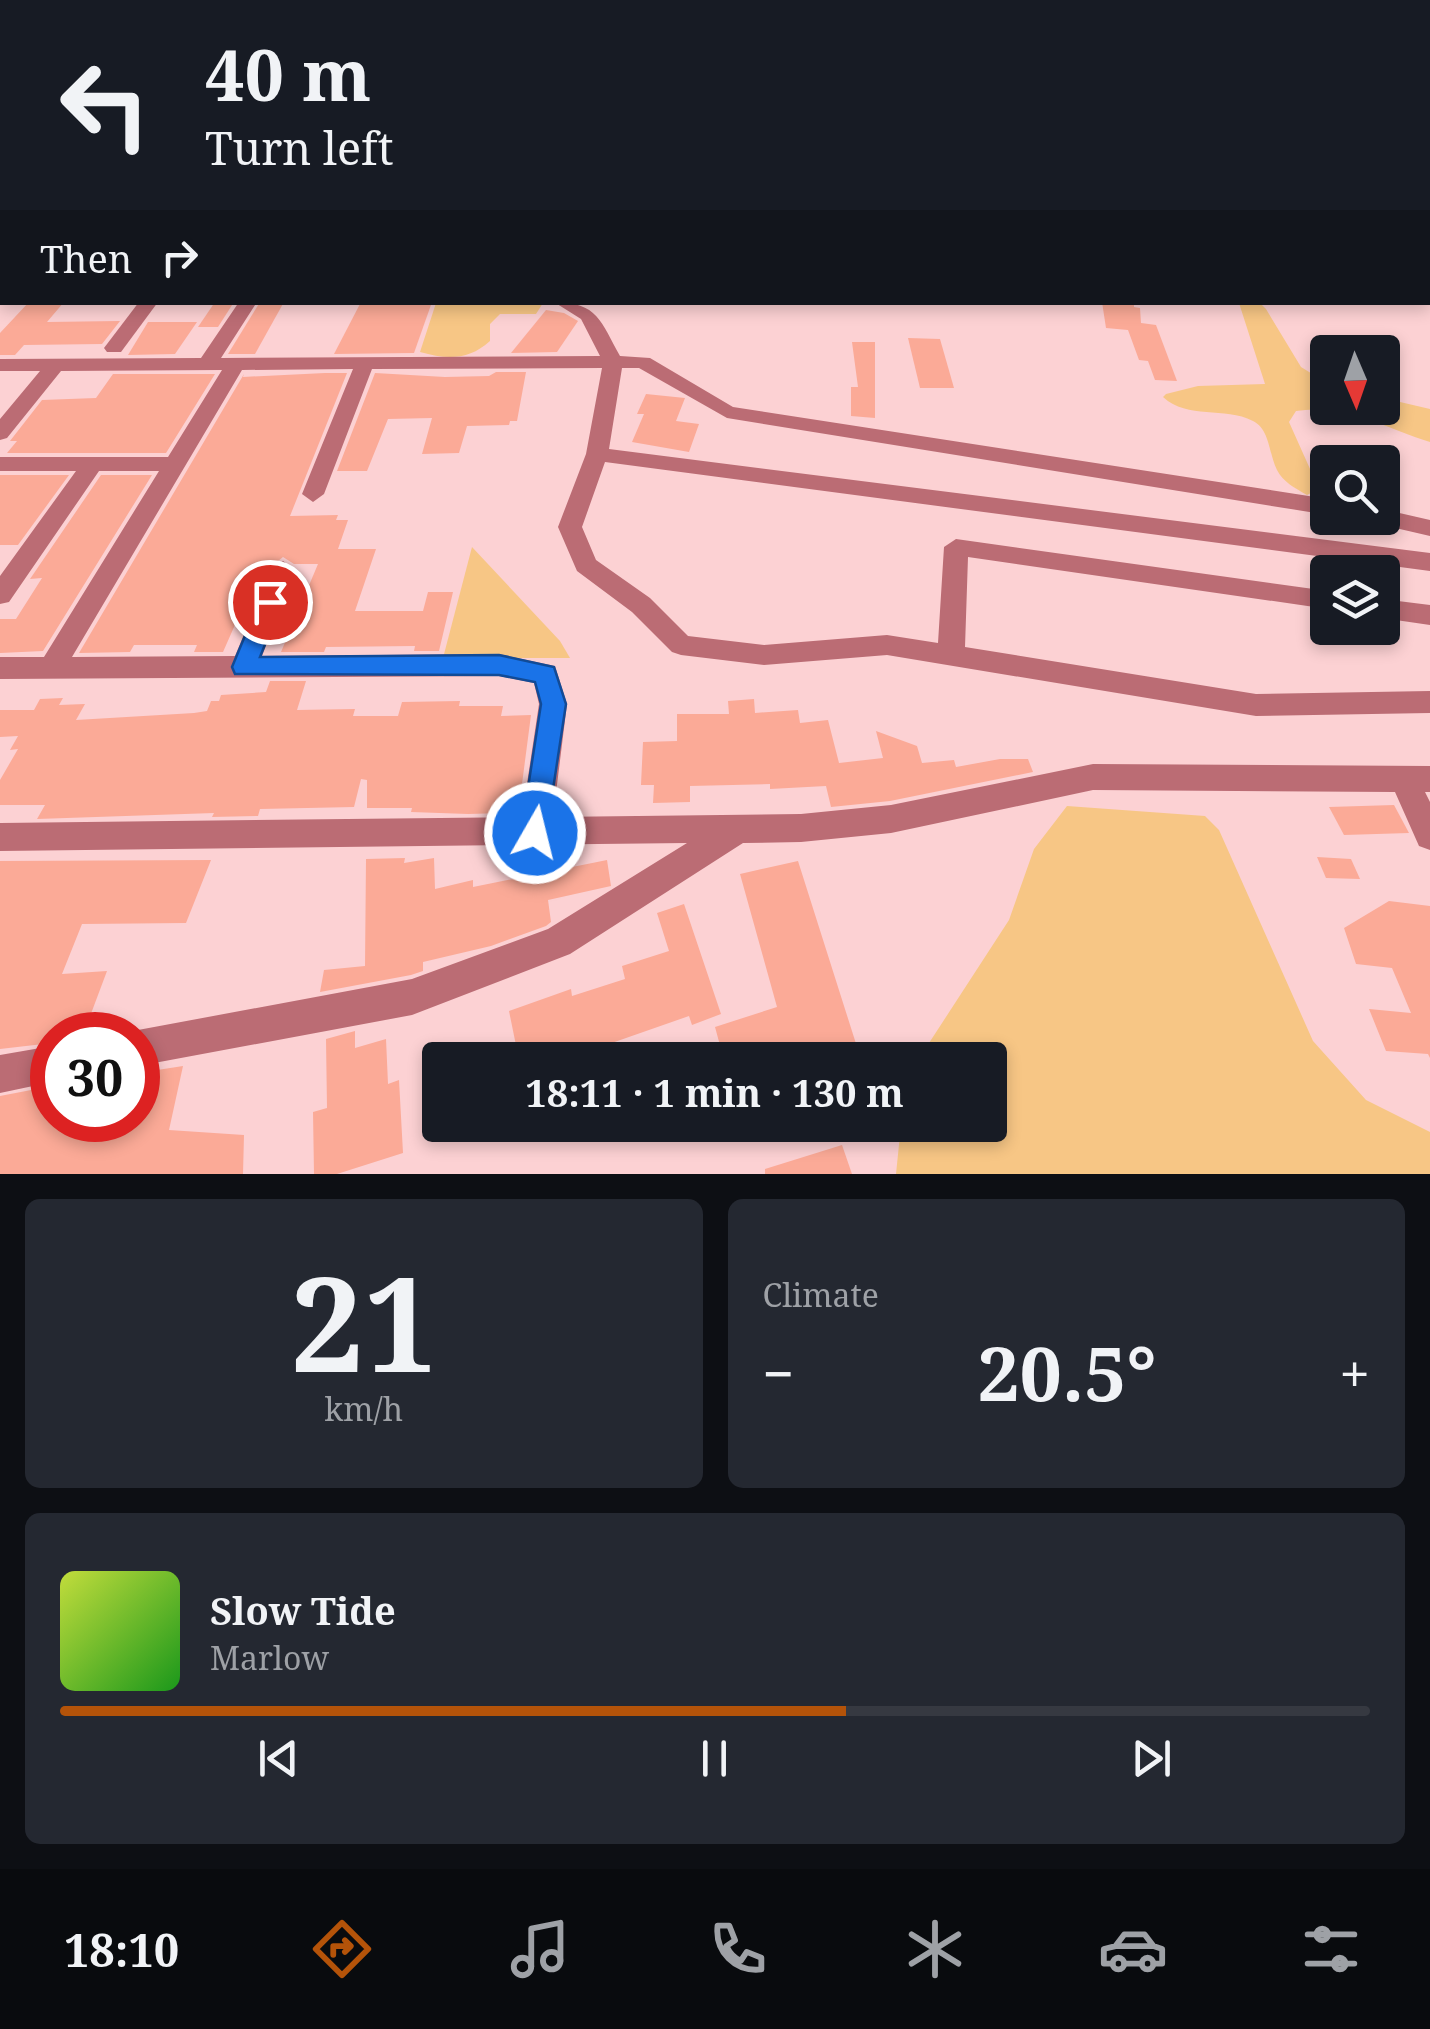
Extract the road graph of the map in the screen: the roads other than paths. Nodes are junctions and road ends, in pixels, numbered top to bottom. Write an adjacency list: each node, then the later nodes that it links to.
1 (147, 305): 4 (street)
2 (246, 305): 9 (street)
3 (568, 305): 5 (street)
4 (114, 348)
5 (612, 362): 7 (street); 12 (street); 17 (street)
6 (0, 365): 8 (street)
7 (364, 365): 10 (street); 16 (street)
8 (54, 366): 9 (street); 11 (street)
9 (206, 366): 10 (street)
10 (234, 366): 14 (street)
11 (0, 433)
12 (597, 454): 20 (street); 26 (street)
13 (0, 464): 15 (street)
14 (177, 464): 15 (street); 27 (street)
15 (92, 465): 22 (street)
16 (313, 494)
17 (1310, 504)
18 (1400, 521): 19 (street)
19 (1430, 528)
20 (1430, 562)
21 (284, 570): 28 (street)
22 (0, 595)
23 (1310, 597): 26 (street)
24 (1400, 610): 25 (street)
25 (1430, 614)
26 (951, 656): 30 (street)
27 (52, 667): 28 (street); 29 (street)
28 (244, 667): 33 (street)
29 (0, 668)
30 (1430, 702)
31 (1417, 780): 32 (street); 34 (street)
32 (739, 828): 33 (street); 36 (street)
33 (535, 833): 35 (street)
34 (1430, 836)
35 (0, 837)
36 (160, 1044)
37 (30, 1068): 38 (street)
38 (0, 1074)

